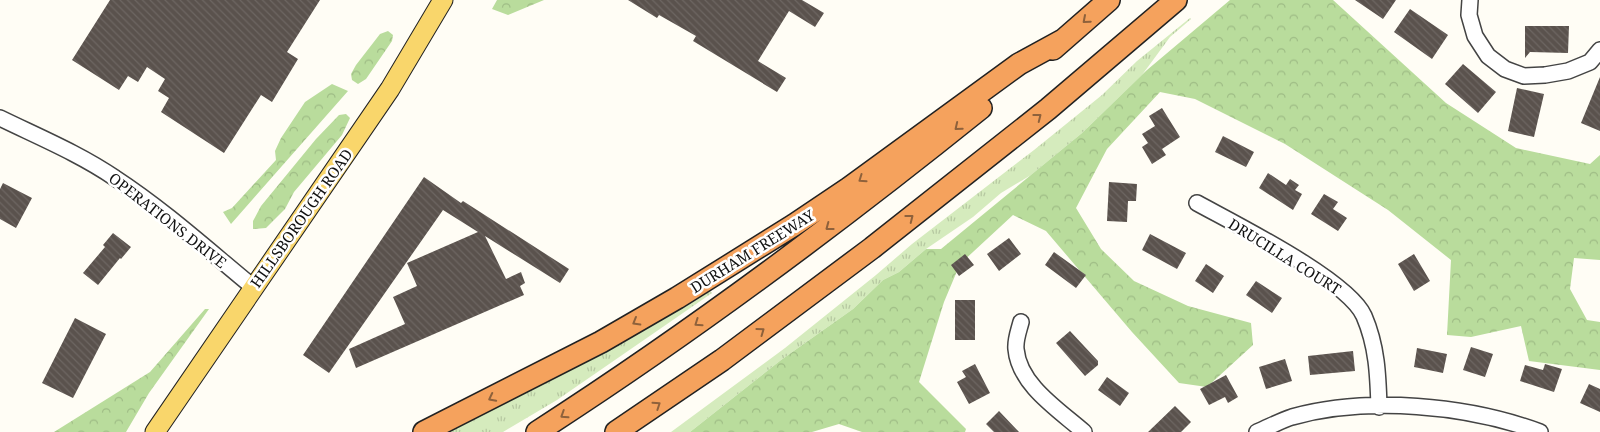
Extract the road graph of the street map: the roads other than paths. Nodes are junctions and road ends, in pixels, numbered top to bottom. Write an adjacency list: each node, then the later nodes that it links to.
1 (443, 0): 9 (main road, HILLSBOROUGH ROAD)
2 (1109, 0): 5 (highway, one-way to 5)
3 (1176, 0): 15 (highway, one-way to 3)
4 (1470, 0): 6 (street)
5 (1062, 40): 13 (highway, DURHAM FREEWAY, one-way to 13); 14 (highway, one-way to 14)
6 (1600, 50)
7 (0, 118): 9 (street, OPERATIONS DRIVE)
8 (1197, 204): 11 (street, DRUCILLA COURT)
9 (253, 287): 12 (main road, HILLSBOROUGH ROAD)
10 (1021, 322): 16 (street)
11 (1379, 407): 17 (street); 18 (street)
12 (155, 432)
13 (424, 432)
14 (537, 432)
15 (616, 432)
16 (1084, 432)
17 (1257, 432)
18 (1540, 432)

